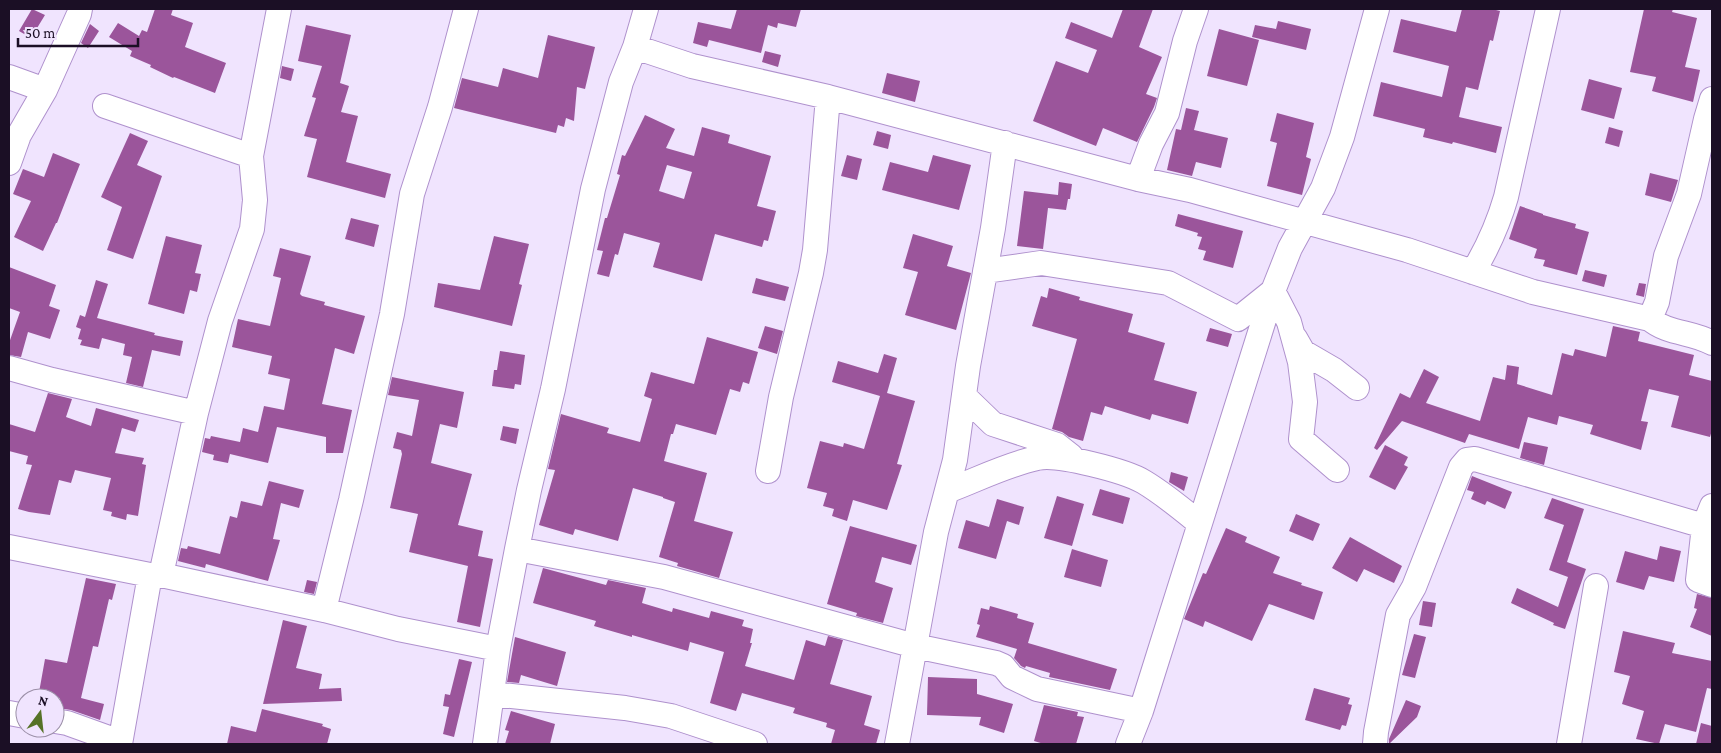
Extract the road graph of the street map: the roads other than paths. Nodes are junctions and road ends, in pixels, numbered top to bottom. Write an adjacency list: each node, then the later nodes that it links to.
1 (80, 9): 10 (street)
2 (279, 9): 15 (street)
3 (466, 9): 40 (street)
4 (646, 9): 8 (street)
5 (1196, 9): 17 (street)
6 (1377, 9): 18 (street)
7 (1548, 9): 20 (street)
8 (635, 47): 11 (street); 36 (street)
9 (9, 77): 10 (street)
10 (45, 90): 16 (street)
11 (828, 97): 14 (street); 31 (street)
12 (1712, 98): 22 (street)
13 (105, 106): 15 (street)
14 (1005, 143): 17 (street); 19 (street)
15 (251, 156): 28 (street)
16 (9, 163)
17 (1138, 179): 18 (street)
18 (1303, 222): 20 (street); 21 (street)
19 (985, 271): 21 (street); 27 (street)
20 (1473, 272): 22 (street)
21 (1273, 291): 23 (street); 34 (street)
22 (1650, 320): 24 (street)
23 (1293, 335): 26 (street); 30 (street)
24 (1712, 343)
25 (9, 368): 28 (street)
26 (1357, 388)
27 (964, 396): 29 (street); 32 (street)
28 (196, 413): 37 (street)
29 (1076, 461): 32 (street); 34 (street)
30 (1337, 470)
31 (768, 471)
32 (947, 491): 41 (street)
33 (1708, 516): 38 (street); 51 (street)
34 (1200, 523): 44 (street)
35 (9, 547): 37 (street)
36 (517, 549): 41 (street); 42 (street)
37 (155, 575): 40 (street); 46 (street)
38 (1712, 585)
39 (1596, 586): 52 (street)
40 (324, 610): 42 (street)
41 (915, 646): 44 (street); 49 (street)
42 (498, 649): 43 (street)
43 (492, 694): 47 (street); 48 (street)
44 (1141, 711): 50 (street)
45 (65, 723): 46 (street)
46 (120, 743)
47 (485, 744)
48 (755, 744)
49 (897, 744)
50 (1128, 744)
51 (1375, 744)
52 (1569, 744)

